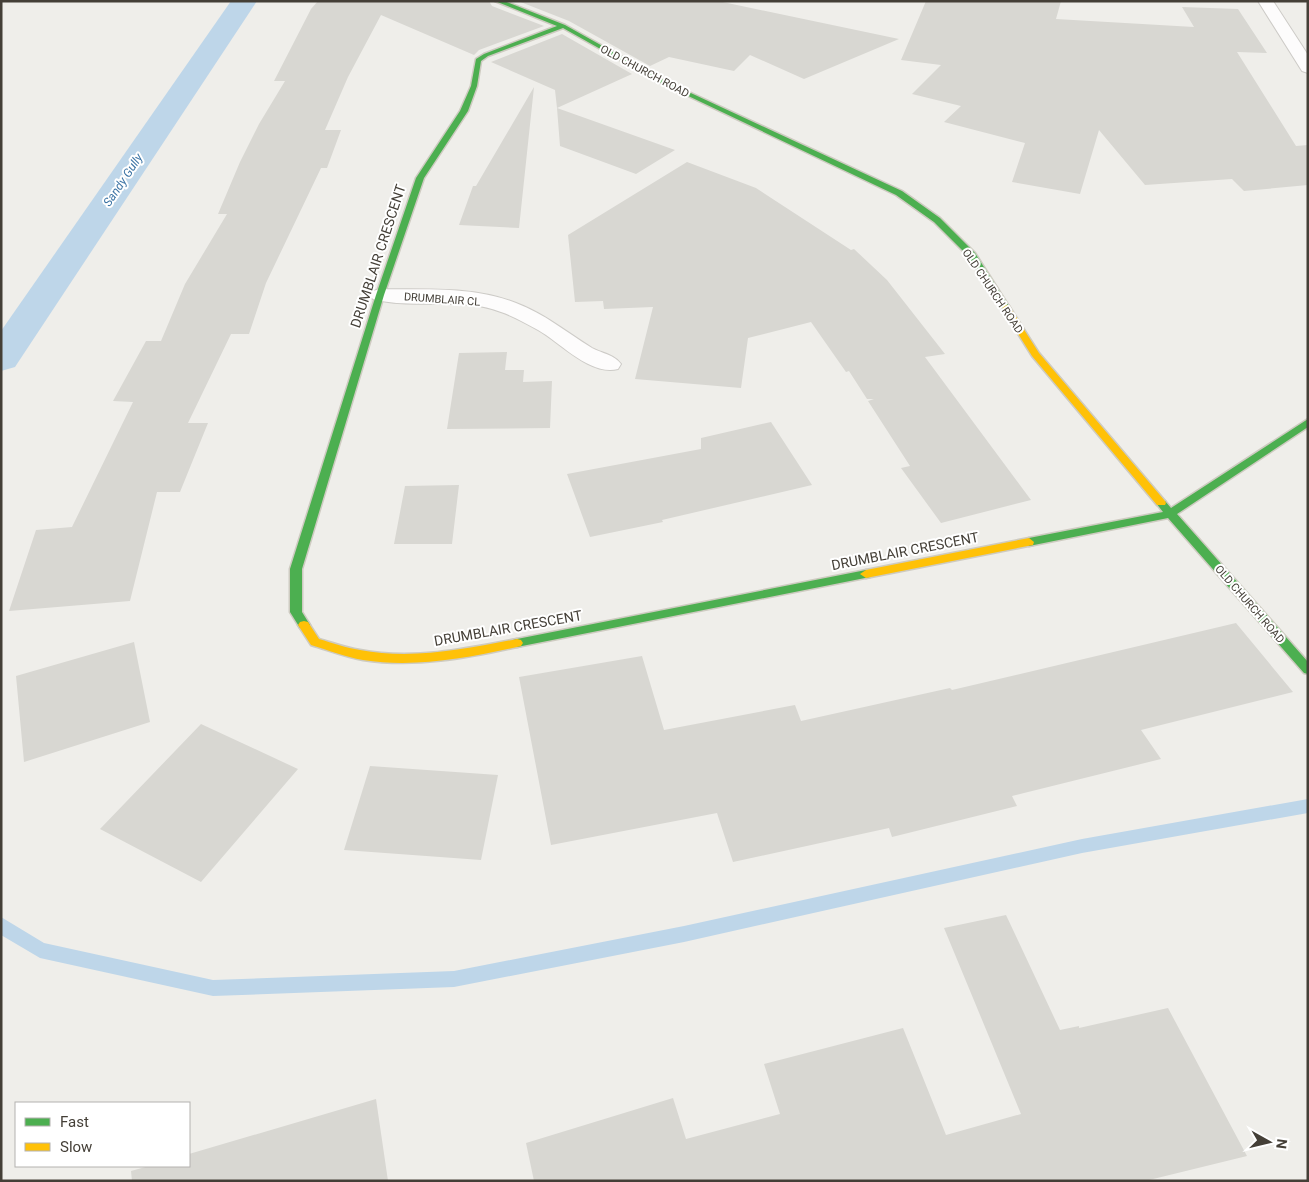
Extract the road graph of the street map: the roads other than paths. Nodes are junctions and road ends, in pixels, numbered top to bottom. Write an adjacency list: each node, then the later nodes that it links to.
1 (498, 1): 3 (street, OLD CHURCH ROAD)
2 (1265, 1): 4 (street)
3 (563, 26): 5 (street, DRUMBLAIR CRESCENT); 8 (street, OLD CHURCH ROAD)
4 (1308, 68)
5 (380, 295): 6 (street, DRUMBLAIR CL); 8 (street, DRUMBLAIR CRESCENT)
6 (610, 364)
7 (1308, 422): 8 (street)
8 (1170, 514): 9 (street, OLD CHURCH ROAD)
9 (1308, 670)

